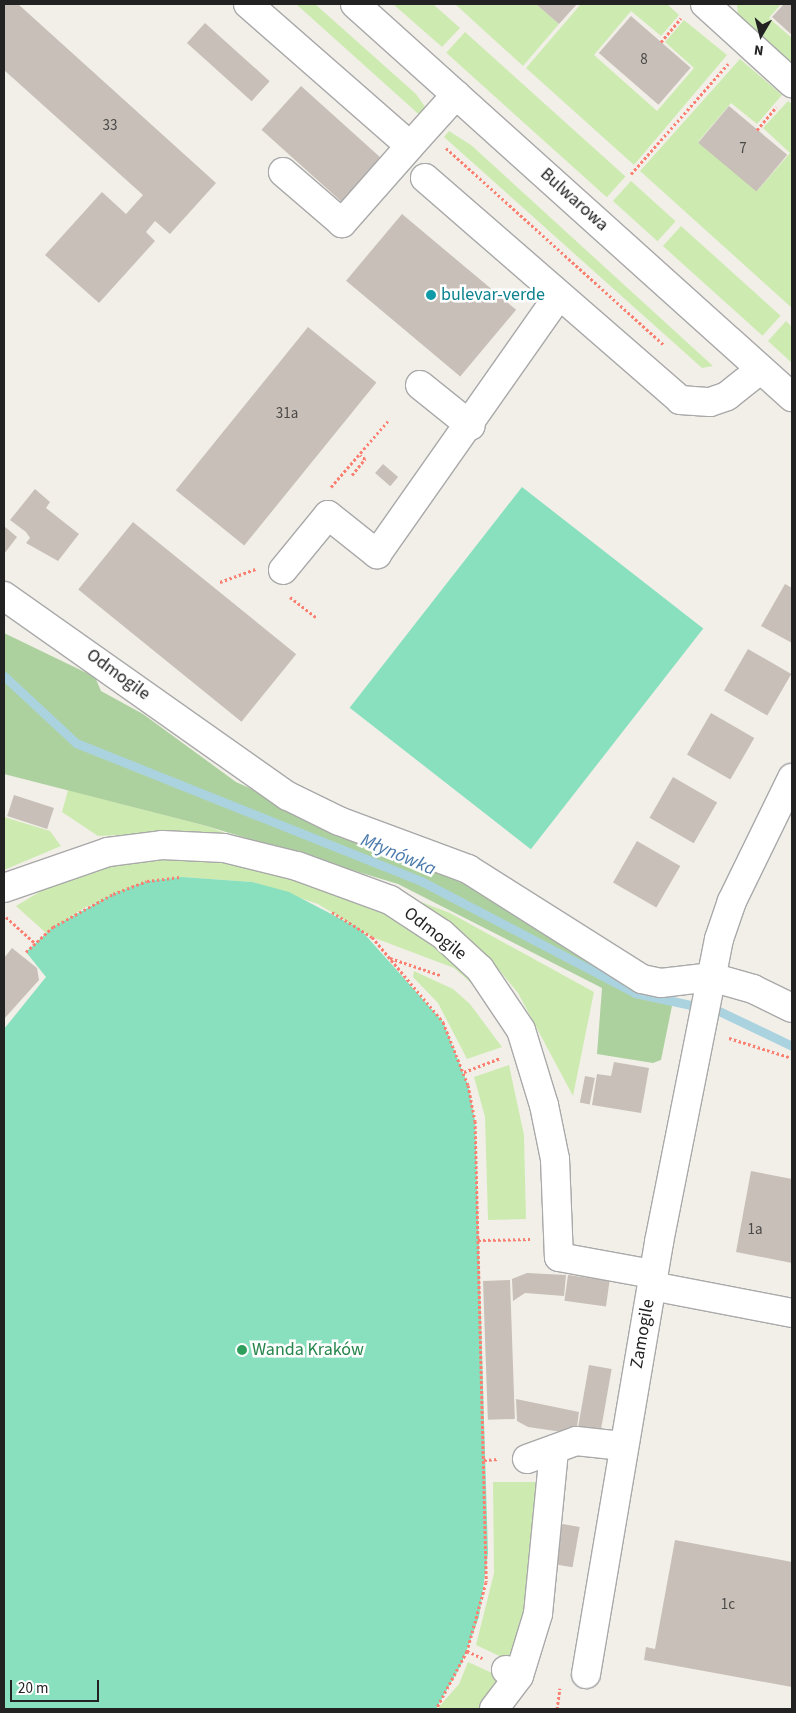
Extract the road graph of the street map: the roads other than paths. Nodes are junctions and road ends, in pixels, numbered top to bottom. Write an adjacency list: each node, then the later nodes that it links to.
1 (248, 4): 6 (street)
2 (355, 4): 5 (street, Bulwarowa)
3 (704, 8): 4 (street)
4 (787, 92)
5 (456, 95): 6 (street); 10 (street, Bulwarowa)
6 (410, 146): 7 (street)
7 (282, 172)
8 (425, 178): 9 (street)
9 (558, 296): 10 (street); 13 (street)
10 (761, 369): 12 (street, Bulwarowa)
11 (420, 386): 13 (street)
12 (792, 397)
13 (470, 426): 14 (street)
14 (283, 570)
15 (4, 596): 18 (street, Odmogile)
16 (792, 778): 18 (street)
17 (4, 888): 20 (street, Odmogile)
18 (709, 986): 19 (street, Odmogile); 20 (street, Zamogile)
19 (792, 1008)
20 (652, 1280): 21 (street); 22 (street, Zamogile)
21 (792, 1313)
22 (623, 1446): 23 (street); 25 (street, Zamogile)
23 (554, 1451): 24 (street); 26 (street)
24 (527, 1459)
25 (586, 1674)
26 (494, 1709)

